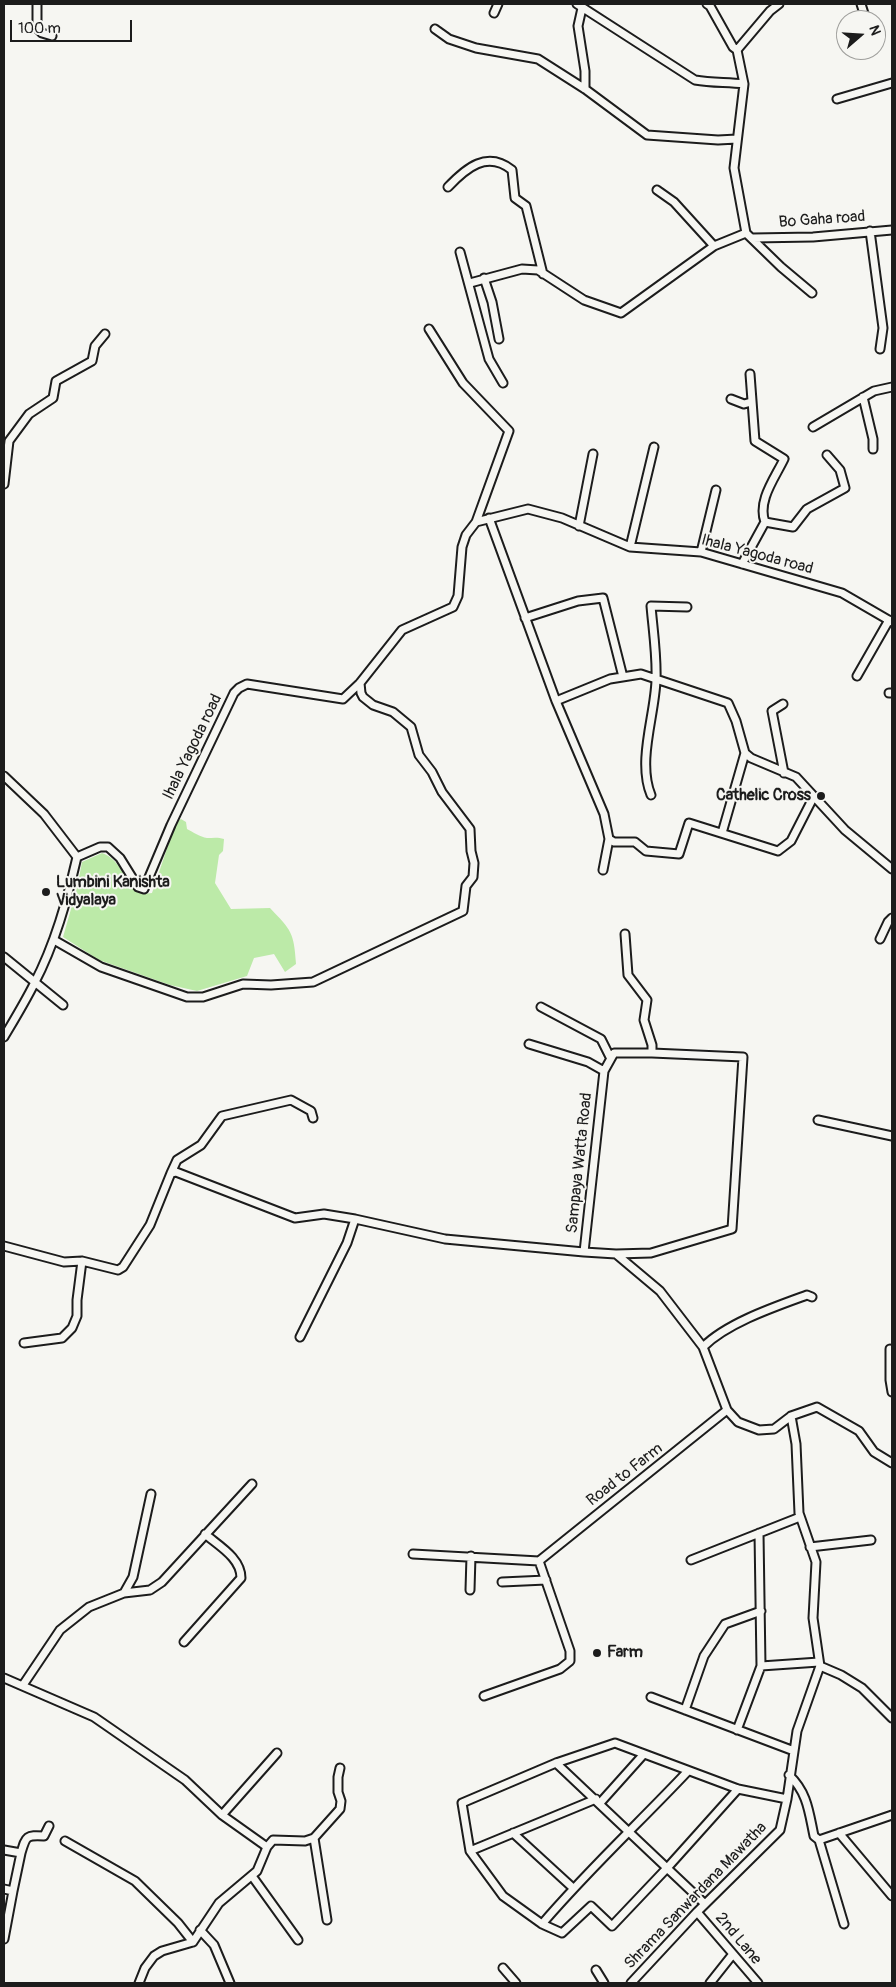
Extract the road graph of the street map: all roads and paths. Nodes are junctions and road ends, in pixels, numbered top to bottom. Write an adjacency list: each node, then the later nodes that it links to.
1 (37, 4): 8 (street)
2 (498, 4): 6 (street)
3 (707, 4): 9 (street)
4 (779, 4): 9 (street)
5 (579, 6): 11 (street); 12 (street)
6 (494, 13)
7 (435, 28): 12 (street)
8 (52, 36)
9 (737, 50): 11 (street)
10 (892, 83): 13 (street)
11 (744, 84): 14 (street)
12 (585, 89): 14 (street)
13 (837, 99)
14 (738, 138): 19 (street)
15 (448, 186): 23 (street)
16 (657, 190): 21 (street)
17 (892, 230): 18 (street, Bo Gaha road)
18 (870, 231): 20 (street, Bo Gaha road); 30 (street)
19 (746, 233): 20 (street); 21 (street)
20 (753, 238): 26 (street)
21 (714, 246): 23 (street)
22 (460, 252): 25 (street)
23 (543, 274): 24 (street)
24 (484, 278): 25 (street); 29 (street)
25 (470, 283): 32 (street)
26 (812, 293)
27 (430, 329): 45 (street)
28 (105, 334): 42 (street)
29 (499, 339)
30 (880, 349)
31 (750, 374): 36 (street)
32 (503, 383)
33 (892, 387): 34 (street)
34 (863, 397): 37 (street); 39 (street)
35 (731, 399): 36 (street)
36 (752, 402): 46 (street)
37 (813, 427)
38 (654, 447): 48 (street)
39 (873, 449)
40 (593, 454): 47 (street)
41 (827, 456): 46 (street)
42 (4, 484)
43 (716, 490): 49 (street)
44 (489, 518): 45 (street, Ihala Yagoda road); 47 (street, Ihala Yagoda road); 52 (street)
45 (476, 522): 57 (street, Ihala Yagoda road)
46 (765, 522): 50 (street)
47 (579, 526): 48 (street, Ihala Yagoda road)
48 (630, 547): 49 (street, Ihala Yagoda road)
49 (701, 552): 50 (street, Ihala Yagoda road)
50 (742, 564): 53 (street, Ihala Yagoda road)
51 (687, 607): 56 (street)
52 (525, 618): 55 (street); 58 (street)
53 (891, 621): 54 (street)
54 (857, 676)
55 (623, 677): 56 (street); 58 (street)
56 (656, 679): 60 (street); 63 (street)
57 (360, 683): 67 (street, Ihala Yagoda road); 73 (street)
58 (556, 701): 66 (street)
59 (783, 704): 61 (street)
60 (745, 753): 61 (street); 65 (street)
61 (784, 772): 64 (street)
62 (4, 776): 67 (street)
63 (651, 795)
64 (814, 796): 65 (street); 68 (street)
65 (722, 833): 66 (street)
66 (609, 839): 69 (street)
67 (77, 857): 73 (street)
68 (892, 869)
69 (603, 870)
70 (892, 918): 72 (street)
71 (625, 934): 80 (street)
72 (880, 939)
73 (54, 940): 75 (street)
74 (4, 957): 75 (street)
75 (35, 983): 76 (street); 78 (street)
76 (63, 1005)
77 (541, 1007): 81 (street)
78 (4, 1037)
79 (529, 1044): 82 (street)
80 (652, 1053): 81 (street); 90 (street, Sampaya Watta Road)
81 (610, 1057): 82 (street, Sampaya Watta Road)
82 (604, 1071): 89 (street, Sampaya Watta Road)
83 (313, 1118): 86 (street)
84 (818, 1120): 85 (street)
85 (892, 1136)
86 (171, 1172): 87 (street); 91 (street)
87 (355, 1219): 89 (street); 93 (street)
88 (4, 1246): 91 (street)
89 (584, 1252): 90 (street, Sampaya Watta Road)
90 (616, 1254): 95 (street)
91 (82, 1261): 94 (street)
92 (812, 1297): 95 (street)
93 (300, 1337)
94 (24, 1343)
95 (702, 1347): 98 (street)
96 (890, 1349): 97 (street)
97 (892, 1392)
98 (728, 1410): 99 (street); 110 (street, Road to Farm)
99 (791, 1416): 100 (street); 103 (street, Shrama Sanwardana Mawatha)
100 (892, 1464)
101 (252, 1484): 105 (street)
102 (151, 1494): 115 (street)
103 (800, 1517): 104 (street); 107 (street, Shrama Sanwardana Mawatha)
104 (759, 1533): 111 (street); 116 (street)
105 (205, 1534): 115 (street); 117 (street)
106 (871, 1540): 107 (street)
107 (810, 1547): 118 (street, Shrama Sanwardana Mawatha)
108 (413, 1554): 109 (street)
109 (471, 1556): 110 (street); 114 (street)
110 (539, 1560): 112 (street)
111 (691, 1560)
112 (546, 1580): 113 (street); 122 (street)
113 (502, 1582)
114 (470, 1590)
115 (124, 1593): 121 (street)
116 (760, 1611): 119 (street); 124 (street)
117 (184, 1642)
118 (819, 1664): 119 (street); 125 (street); 127 (street, Shrama Sanwardana Mawatha)
119 (760, 1666): 126 (street)
120 (4, 1678): 121 (street)
121 (23, 1684): 137 (street)
122 (484, 1696)
123 (651, 1698): 124 (street)
124 (685, 1710): 126 (street)
125 (892, 1718)
126 (736, 1730): 127 (street)
127 (794, 1751): 133 (street, Shrama Sanwardana Mawatha)
128 (276, 1753): 137 (street)
129 (643, 1755): 130 (street); 132 (street); 136 (street)
130 (556, 1763): 136 (street); 148 (street)
131 (340, 1768): 143 (street)
132 (688, 1771): 134 (street); 141 (street)
133 (789, 1775): 135 (street, Shrama Sanwardana Mawatha); 145 (street)
134 (738, 1789): 135 (street); 150 (street)
135 (787, 1800): 156 (street, Shrama Sanwardana Mawatha)
136 (598, 1801): 140 (street); 141 (street)
137 (222, 1815): 146 (street)
138 (892, 1815): 142 (street)
139 (49, 1826): 149 (street)
140 (513, 1833): 148 (street); 152 (street)
141 (629, 1833): 150 (street); 152 (street)
142 (839, 1833): 145 (street); 155 (street)
143 (314, 1838): 146 (street); 158 (street)
144 (65, 1840): 164 (street)
145 (819, 1840): 160 (street)
146 (267, 1848): 151 (street)
147 (4, 1850): 149 (street)
148 (470, 1851): 159 (street)
149 (21, 1853): 154 (street)
150 (668, 1867): 156 (street); 159 (street)
151 (252, 1876): 161 (street); 163 (street)
152 (573, 1888): 159 (street)
153 (4, 1889): 154 (street)
154 (13, 1891): 162 (street)
155 (892, 1896)
156 (705, 1904): 157 (street, Shrama Sanwardana Mawatha)
157 (697, 1912): 165 (street, 2nd Lane); 172 (street, Shrama Sanwardana Mawatha)
158 (327, 1920)
159 (542, 1924)
160 (844, 1924)
161 (200, 1930): 164 (street); 169 (street)
162 (4, 1939)
163 (298, 1940)
164 (193, 1942): 168 (street)
165 (733, 1954): 173 (street); 174 (street, 2nd Lane)
166 (503, 1968): 170 (street)
167 (596, 1970): 171 (street)
168 (140, 1983)
169 (230, 1983)
170 (516, 1983)
171 (604, 1983)
172 (631, 1983)
173 (710, 1983)
174 (758, 1983)

